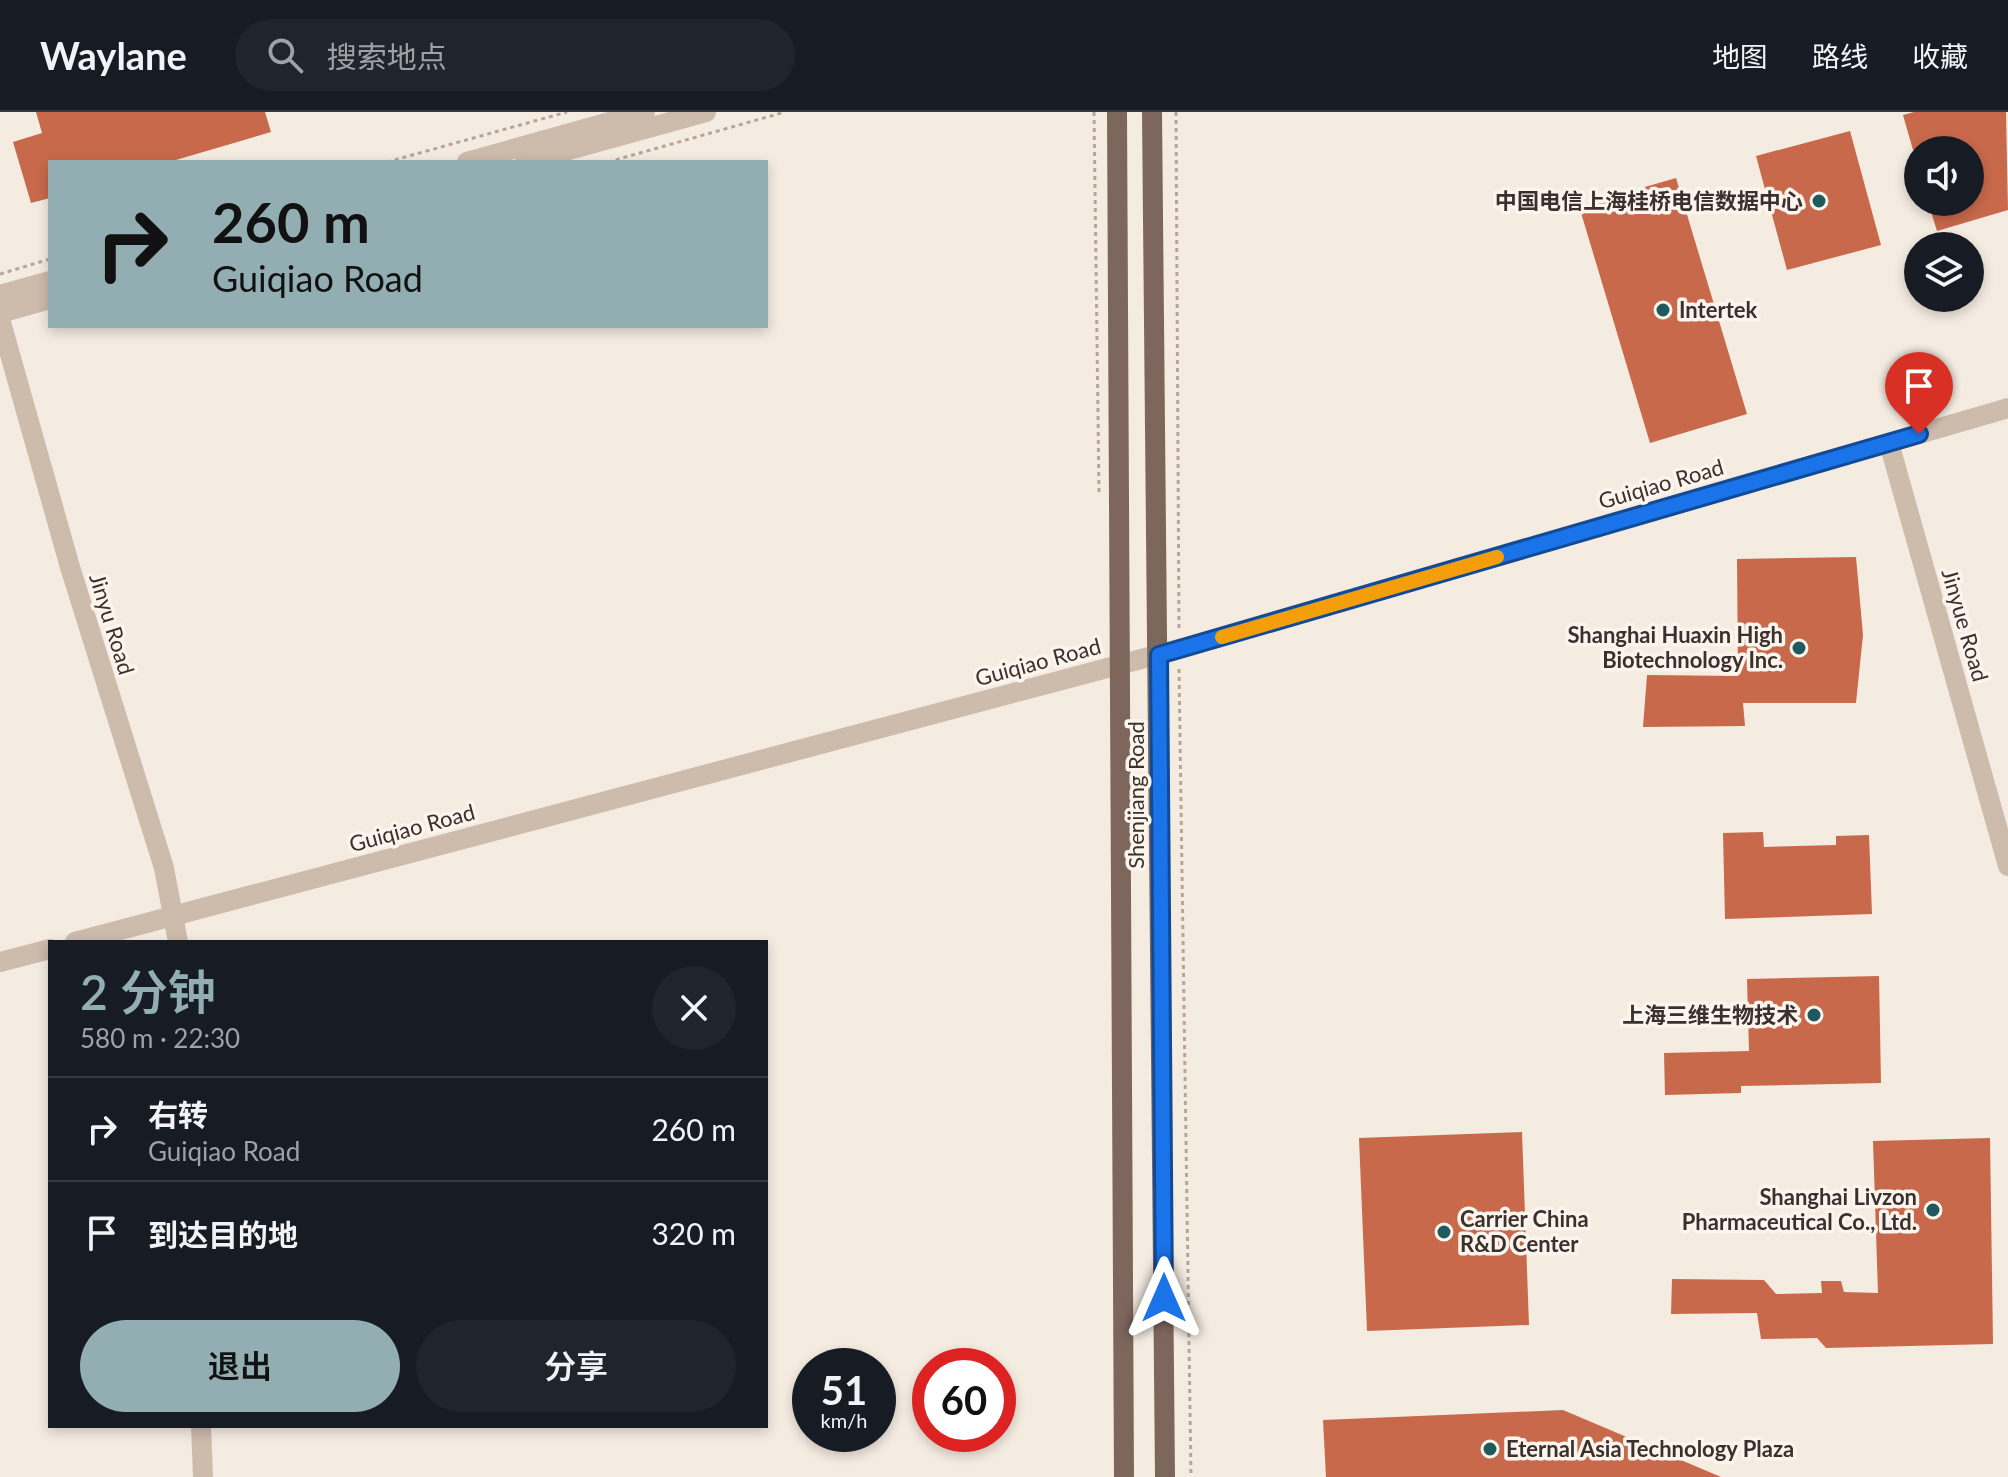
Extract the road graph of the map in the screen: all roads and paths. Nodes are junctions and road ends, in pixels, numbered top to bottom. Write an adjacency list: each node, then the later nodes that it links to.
1 (567, 112): 8 (path)
2 (645, 112): 9 (street)
3 (706, 112): 10 (street)
4 (785, 112): 11 (path)
5 (1117, 112): 23 (main road, Shenjiang Road)
6 (1152, 112): 22 (main road, Shenjiang Road)
7 (1176, 112): 21 (path)
8 (394, 160)
9 (474, 160)
10 (532, 160)
11 (615, 160)
12 (48, 260): 13 (path)
13 (0, 274)
14 (48, 282): 15 (street)
15 (0, 295)
16 (48, 300): 17 (street)
17 (0, 313)
18 (0, 319): 25 (street, Jinyu Road)
19 (2008, 408): 20 (street, Guiqiao Road)
20 (1889, 443): 21 (street, Guiqiao Road); 24 (street, Jinyue Road)
21 (1179, 649): 22 (street, Guiqiao Road); 34 (path)
22 (1159, 655): 23 (street, Guiqiao Road); 33 (main road, Shenjiang Road)
23 (1118, 665): 25 (street, Guiqiao Road); 32 (main road, Shenjiang Road)
24 (2008, 866)
25 (174, 916): 26 (street, Guiqiao Road); 27 (street, Jinyu Road)
26 (83, 940)
27 (178, 940)
28 (48, 950): 29 (street)
29 (0, 962)
30 (201, 1428): 31 (street)
31 (203, 1477)
32 (1124, 1477)
33 (1165, 1477)
34 (1191, 1477)

